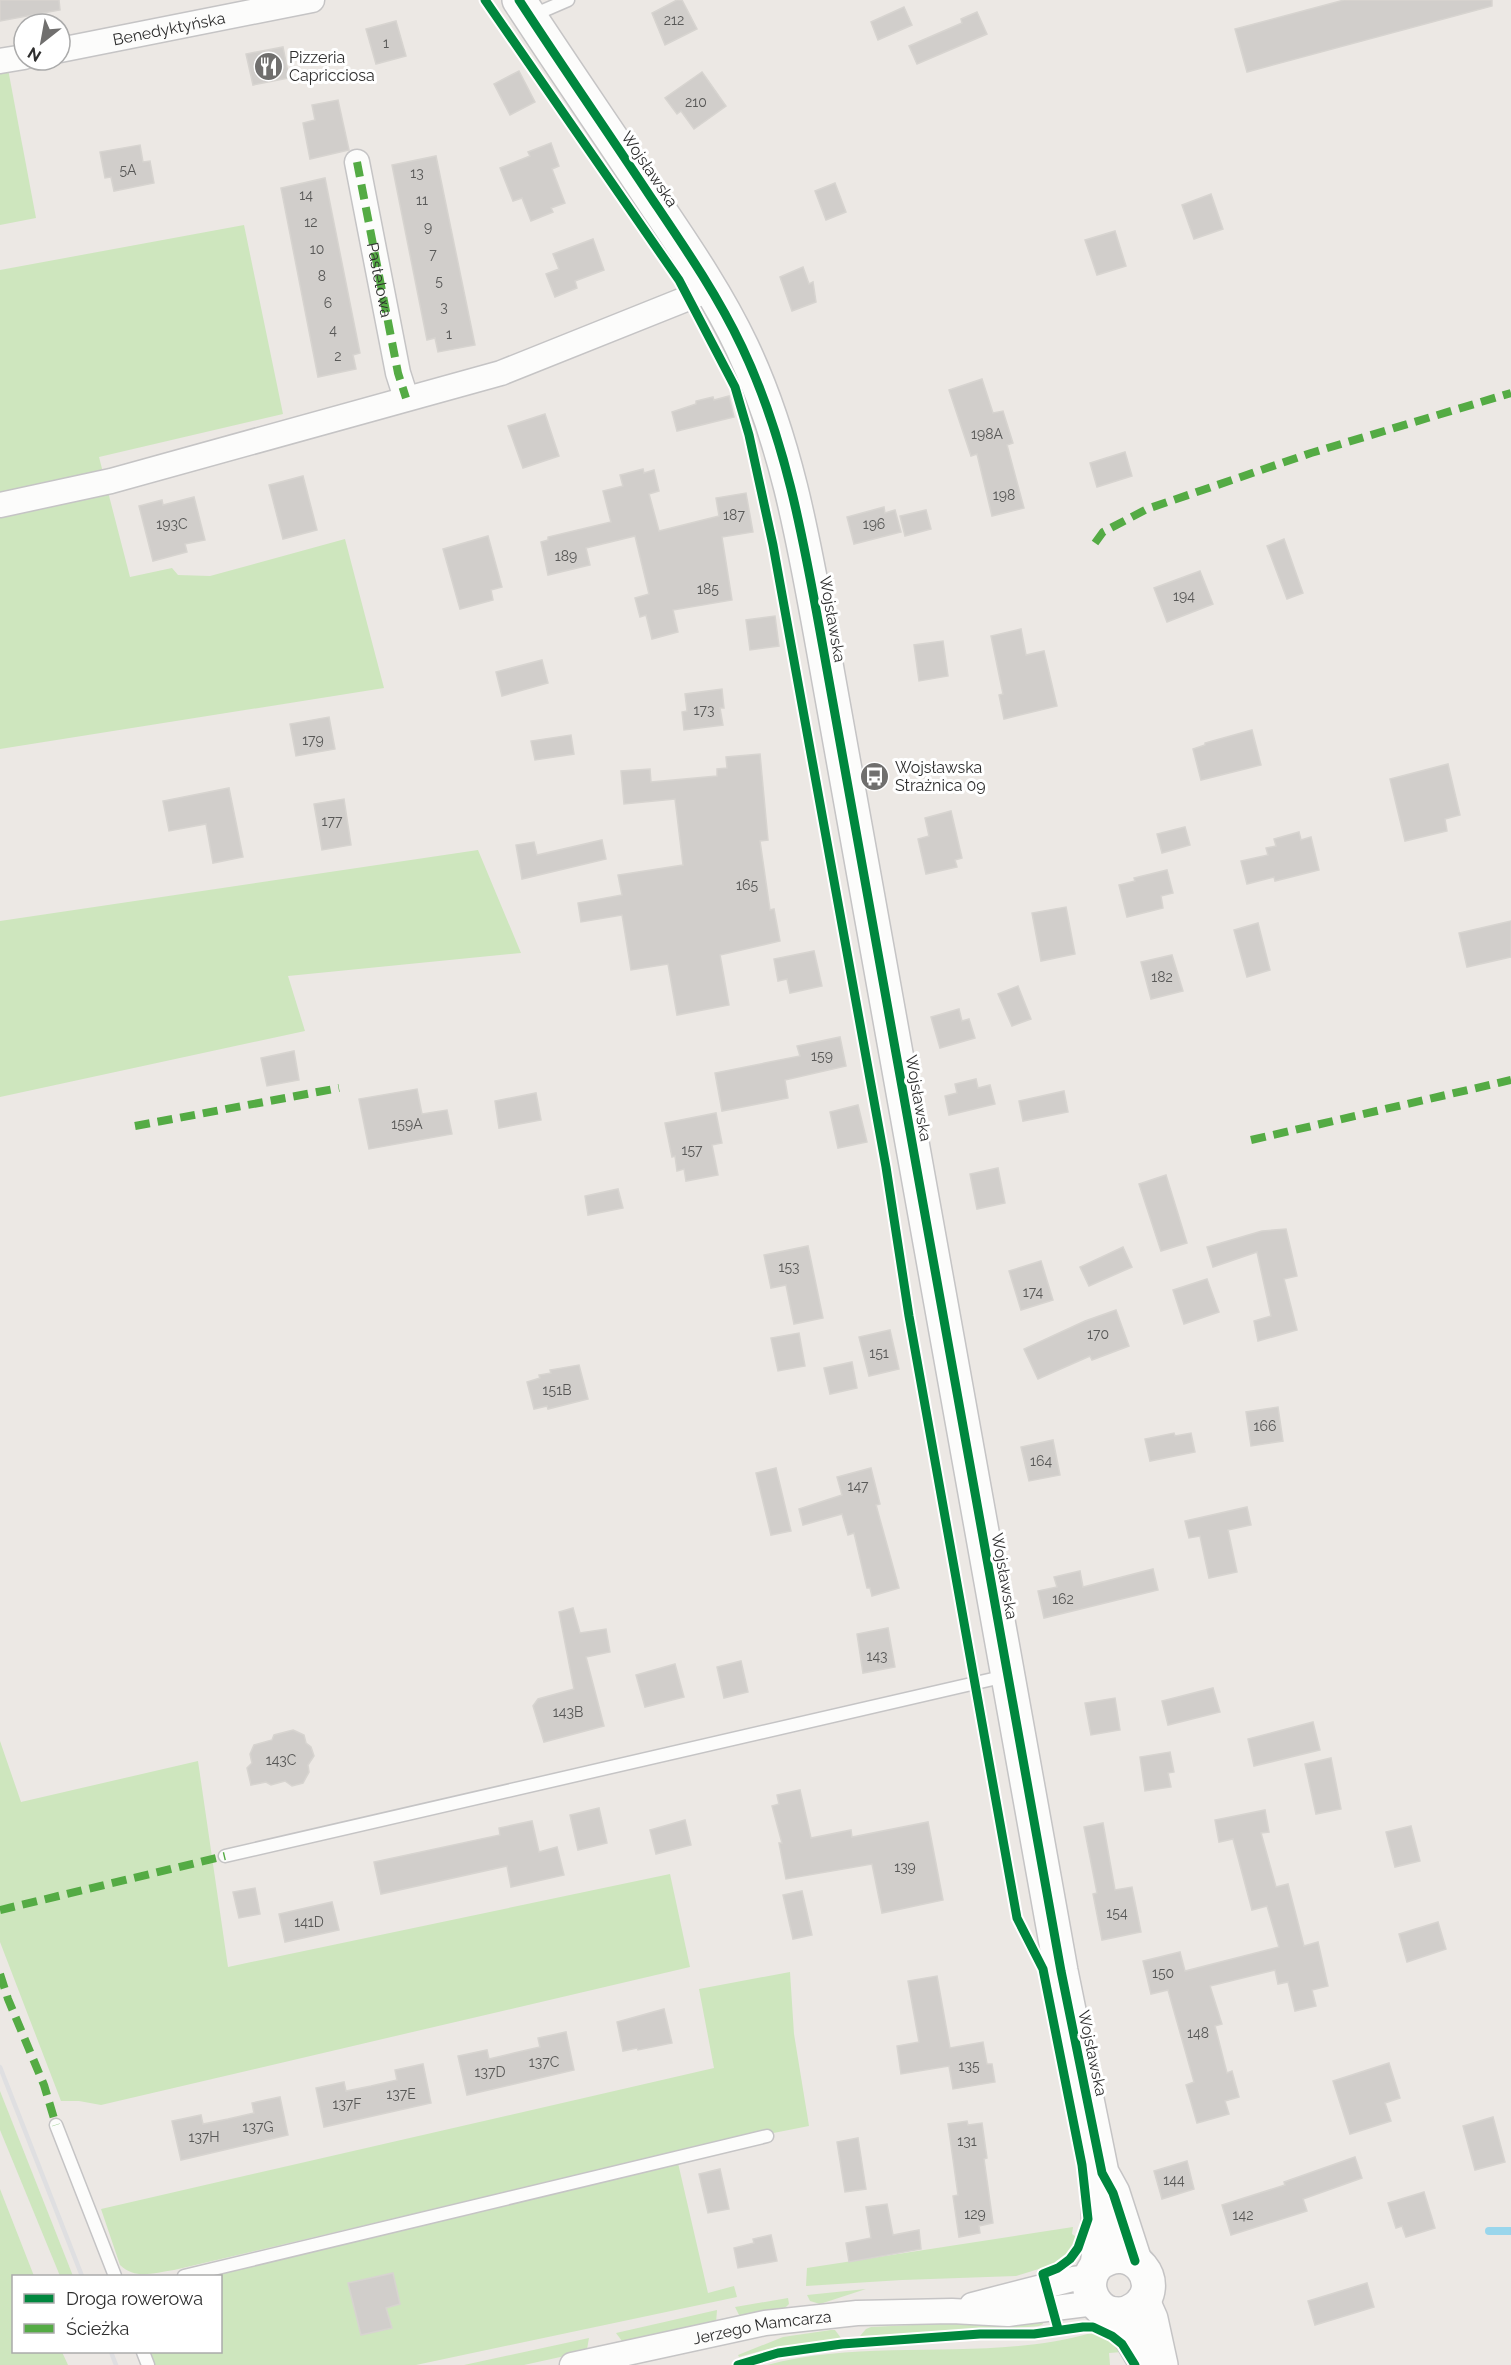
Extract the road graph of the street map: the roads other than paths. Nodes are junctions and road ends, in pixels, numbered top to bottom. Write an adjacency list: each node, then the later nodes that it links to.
1 (312, 0): 4 (street, Benedyktyńska)
2 (567, 0): 3 (lane)
3 (524, 8): 6 (street, Wojsławska)
4 (72, 48)
5 (357, 162): 7 (street, Pastelowa)
6 (711, 290): 7 (street); 9 (street, Wojsławska)
7 (406, 398): 8 (street)
8 (0, 505)
9 (1007, 1676): 10 (lane); 13 (street, Wojsławska)
10 (225, 1856)
11 (56, 2125): 14 (lane)
12 (767, 2136): 15 (lane)
13 (1102, 2173): 16 (street, Wojsławska); 16 (street, Wojsławska)
14 (114, 2275)
15 (192, 2275)
16 (1109, 2292): 17 (street, Jerzego Mamcarza); 18 (street); 19 (street, Wojsławska)
17 (572, 2365)
18 (1148, 2365)
19 (1161, 2365)

